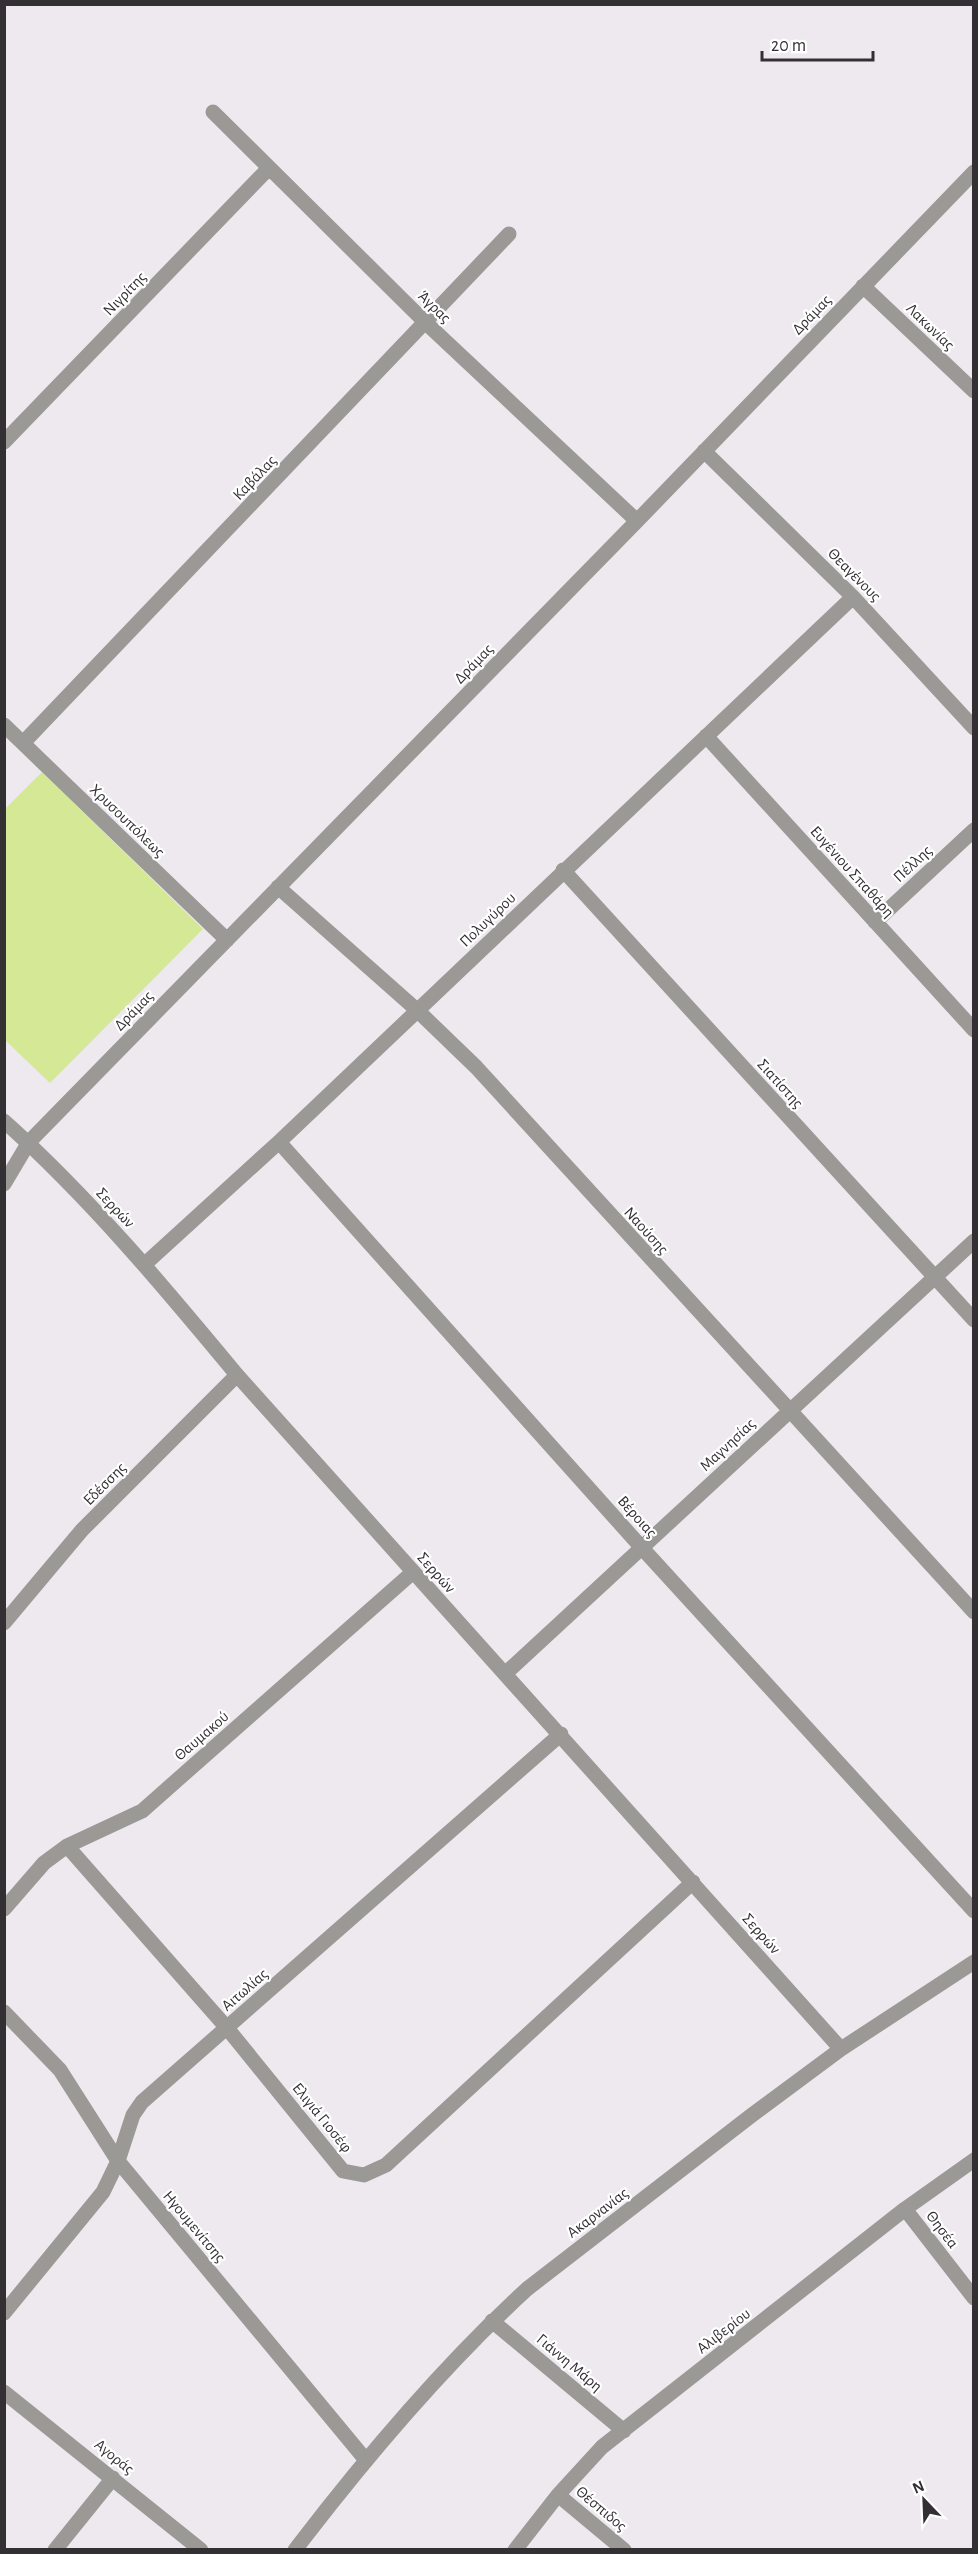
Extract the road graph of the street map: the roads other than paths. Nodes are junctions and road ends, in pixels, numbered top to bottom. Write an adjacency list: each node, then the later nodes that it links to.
1 (213, 112): 2 (street, Άγρας)
2 (268, 170): 6 (street, Άγρας); 8 (street, Νιγρίτης)
3 (974, 172): 5 (street, Δράμας)
4 (509, 234): 6 (street, Καβάλας)
5 (863, 286): 7 (street, Λακωνίας); 9 (street, Δράμας)
6 (426, 323): 10 (street, Άγρας); 15 (street, Καβάλας)
7 (974, 391)
8 (4, 442)
9 (704, 451): 10 (street, Δράμας); 11 (street, Θεαγένους)
10 (636, 521): 18 (street, Δράμας)
11 (853, 597): 13 (street, Θεαγένους); 14 (street, Πολυγύρου)
12 (4, 725): 15 (street, Χρυσουπόλεως)
13 (974, 728)
14 (706, 736): 17 (street, Πολυγύρου); 19 (street, Ευγένιου Σπαθάρη)
15 (23, 743): 20 (street, Χρυσουπόλεως)
16 (974, 830): 19 (street, Πέλλης)
17 (563, 870): 21 (street, Πολυγύρου); 29 (street, Σιατίστης)
18 (278, 887): 20 (street, Δράμας); 21 (street, Ναούσης)
19 (875, 922): 22 (street, Ευγένιου Σπαθάρη)
20 (227, 940): 24 (street, Δράμας)
21 (418, 1011): 25 (street, Πολυγύρου); 32 (street, Ναούσης)
22 (974, 1030)
23 (4, 1121): 24 (street, Σερρών)
24 (29, 1142): 26 (street, Δράμας); 28 (street, Σερρών)
25 (279, 1142): 28 (street, Πολυγύρου); 33 (street, Βέροιας)
26 (4, 1184)
27 (974, 1241): 29 (street, Μαγνησίας)
28 (145, 1264): 31 (street, Σερρών)
29 (934, 1277): 30 (street, Σιατίστης); 32 (street, Μαγνησίας)
30 (974, 1320)
31 (237, 1375): 34 (street, Σερρών); 36 (street, Εδέσσης)
32 (790, 1410): 33 (street, Μαγνησίας); 35 (street, Ναούσης)
33 (642, 1548): 37 (street, Μαγνησίας); 42 (street, Βέροιας)
34 (413, 1572): 37 (street, Σερρών); 39 (street, Θαυμακού)
35 (974, 1612)
36 (4, 1623)
37 (506, 1674): 38 (street, Σερρών)
38 (561, 1734): 40 (street, Σερρών); 45 (street, Αιτωλίας)
39 (67, 1846): 41 (street, Θαυμακού); 45 (street, Ελιγιά Γιοσέφ)
40 (693, 1882): 45 (street, Ελιγιά Γιοσέφ); 46 (street, Σερρών)
41 (4, 1909)
42 (974, 1911)
43 (974, 1962): 46 (street, Ακαρνανίας)
44 (4, 2012): 48 (street, Ηγουμενίτσης)
45 (227, 2028): 48 (street, Αιτωλίας)
46 (841, 2049): 52 (street, Ακαρνανίας)
47 (974, 2160): 49 (street, Αλιβερίου)
48 (118, 2162): 51 (street, Αιτωλίας); 55 (street, Ηγουμενίτσης)
49 (905, 2210): 50 (street, Θησέα); 54 (street, Αλιβερίου)
50 (974, 2298)
51 (4, 2313)
52 (492, 2321): 54 (street, Γιάννη Μάρη); 55 (street, Ακαρνανίας)
53 (4, 2392): 56 (street, Αγοράς)
54 (624, 2431): 57 (street, Αλιβερίου)
55 (365, 2459): 60 (street, Ακαρνανίας)
56 (113, 2478): 58 (street); 59 (street, Αγοράς)
57 (558, 2495): 61 (street, Αλιβερίου); 62 (street, Θέσπιδος)
58 (55, 2550)
59 (201, 2550)
60 (295, 2550)
61 (515, 2550)
62 (624, 2550)

